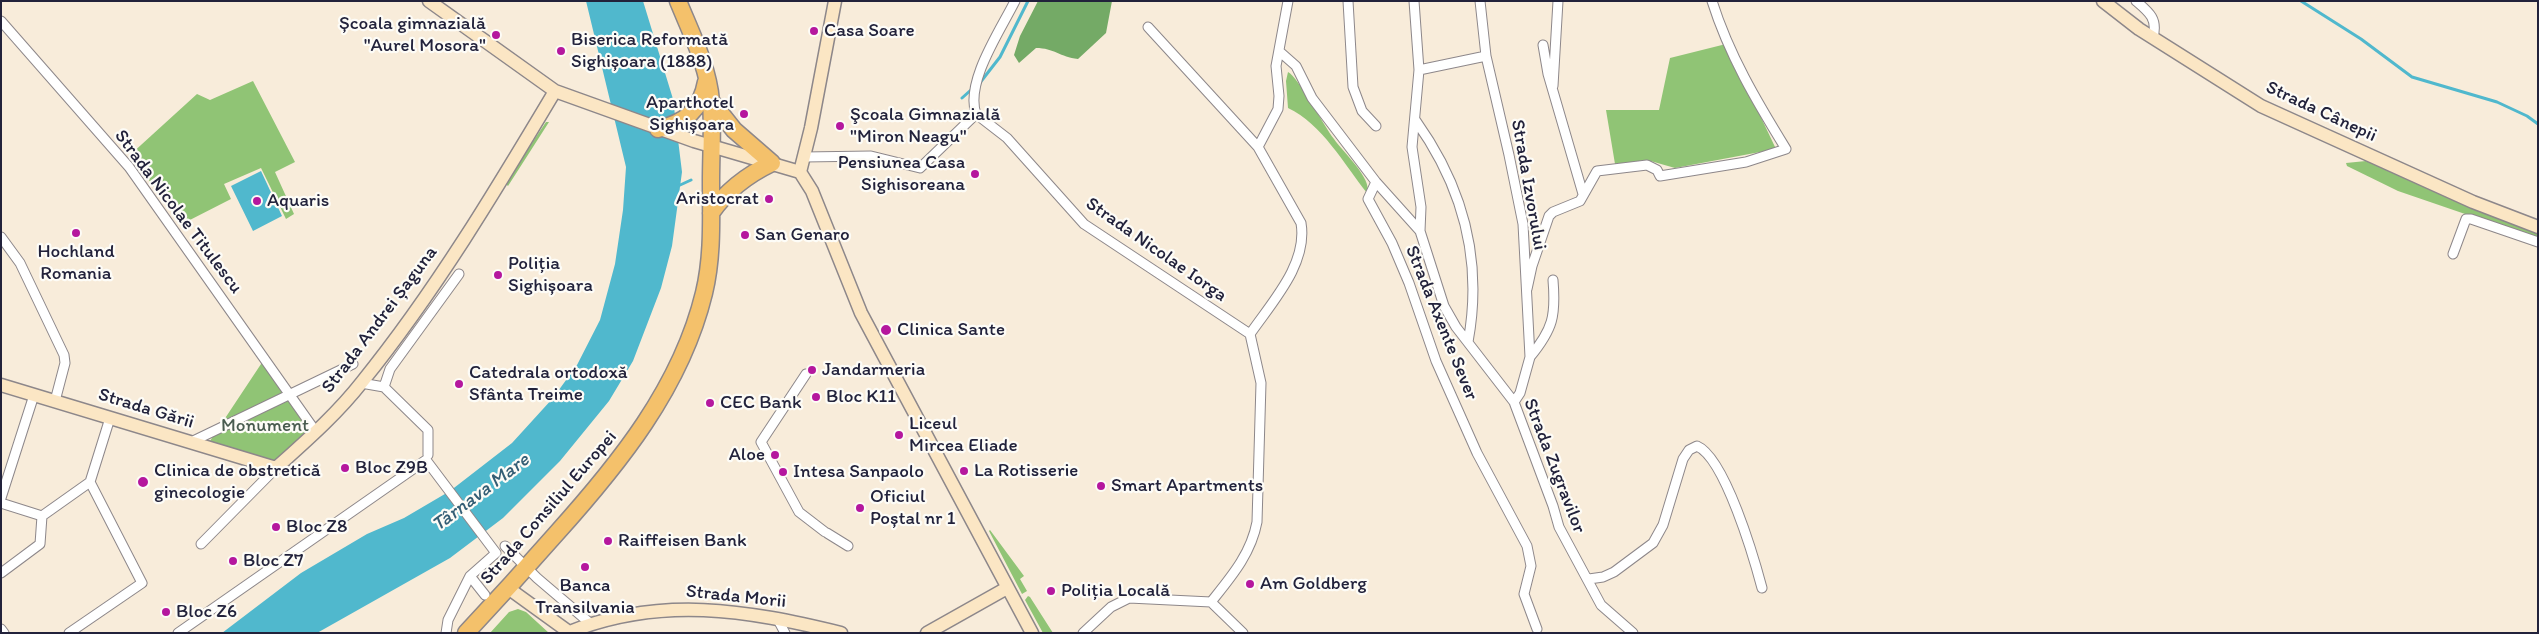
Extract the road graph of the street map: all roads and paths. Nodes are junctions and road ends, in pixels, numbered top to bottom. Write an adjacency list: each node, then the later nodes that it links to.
1 (429, 1): 22 (street)
2 (678, 1): 20 (highway, Strada Consiliul Europei)
3 (836, 1): 30 (street)
4 (1015, 1): 24 (street)
5 (1288, 1): 17 (street)
6 (1348, 1): 26 (street)
7 (1414, 1): 19 (street, Strada Zugravilor)
8 (1480, 1): 18 (street, Strada Izvorului)
9 (1558, 1): 21 (street)
10 (1712, 1): 34 (street)
11 (2103, 1): 15 (street, Strada Cânepii)
12 (2136, 1): 15 (street)
13 (1, 21): 52 (street, Strada Nicolae Titulescu)
14 (1148, 27): 29 (street)
15 (2153, 37): 36 (street, Strada Cânepii)
16 (1543, 45): 21 (street)
17 (1279, 51): 29 (street); 33 (street)
18 (1486, 56): 19 (street); 43 (street, Strada Izvorului)
19 (1419, 70): 25 (street, Strada Zugravilor)
20 (707, 77): 23 (highway, Strada Consiliul Europei); 27 (highway)
21 (1553, 90): 34 (street)
22 (555, 91): 27 (street); 49 (street, Strada Andrei Șaguna)
23 (711, 101): 28 (highway, Strada Consiliul Europei); 31 (highway)
24 (976, 114): 30 (street); 44 (street, Strada Nicolae Iorga)
25 (1416, 121): 37 (street, Strada Zugravilor); 45 (street)
26 (1376, 126)
27 (658, 129): 28 (street)
28 (711, 147): 31 (street); 35 (highway, Strada Consiliul Europei)
29 (1258, 147): 44 (street)
30 (804, 156): 32 (street)
31 (772, 163): 32 (street); 35 (highway)
32 (800, 172): 73 (street)
33 (1376, 182): 37 (street, Strada Zugravilor); 79 (street, Strada Axente Sever)
34 (1584, 197): 43 (street)
35 (711, 213): 68 (highway, Strada Consiliul Europei)
36 (2538, 227)
37 (1420, 231): 45 (street, Strada Zugravilor)
38 (1, 238): 54 (street)
39 (2538, 242): 40 (street)
40 (2453, 254)
41 (459, 274): 51 (street, Strada Andrei Șaguna)
42 (1553, 280): 46 (street)
43 (1527, 290): 46 (street, Strada Izvorului)
44 (1250, 334): 76 (street)
45 (1468, 342): 55 (street, Strada Zugravilor)
46 (1530, 357): 55 (street, Strada Izvorului)
47 (353, 364): 52 (street, Strada Andrei Șaguna)
48 (806, 374): 67 (street)
49 (362, 383): 51 (street); 57 (street, Strada Andrei Șaguna)
50 (1, 385): 53 (street, Strada Gării)
51 (384, 387): 59 (street)
52 (291, 394): 57 (street, Strada Nicolae Titulescu); 58 (street, Strada Andrei Șaguna)
53 (34, 395): 54 (street, Strada Gării); 62 (street)
54 (55, 401): 56 (street, Strada Gării)
55 (1514, 402): 71 (street, Strada Zugravilor)
56 (110, 418): 58 (street, Strada Gării); 61 (street)
57 (316, 432): 60 (street, Strada Andrei Șaguna)
58 (191, 442): 60 (street, Strada Gării)
59 (427, 457): 70 (street); 84 (street)
60 (276, 468): 65 (street, Strada Andrei Șaguna)
61 (90, 482): 64 (street); 83 (street)
62 (1, 498)
63 (1, 503): 64 (street)
64 (42, 516): 69 (street)
65 (201, 544)
66 (505, 546): 68 (street)
67 (848, 546)
68 (526, 567): 72 (highway, Strada Consiliul Europei); 78 (street)
69 (1, 573)
70 (470, 576): 75 (street); 85 (street)
71 (1589, 579): 74 (street); 93 (street, Strada Zugravilor)
72 (508, 588): 81 (street, Strada Morii); 86 (highway, Strada Consiliul Europei)
73 (1007, 588): 89 (street); 90 (street)
74 (1762, 588)
75 (485, 595)
76 (1211, 602): 91 (street); 92 (street)
77 (777, 618): 78 (street, Strada Morii); 87 (street); 88 (street, Strada Morii)
78 (592, 624): 81 (street, Strada Morii)
79 (1537, 629)
80 (1, 630): 82 (street)
81 (568, 632)
82 (4, 633)
83 (69, 633)
84 (178, 633)
85 (446, 633)
86 (466, 633)
87 (785, 633)
88 (841, 633)
89 (927, 633)
90 (1032, 633)
91 (1083, 633)
92 (1243, 633)
93 (1632, 633)

